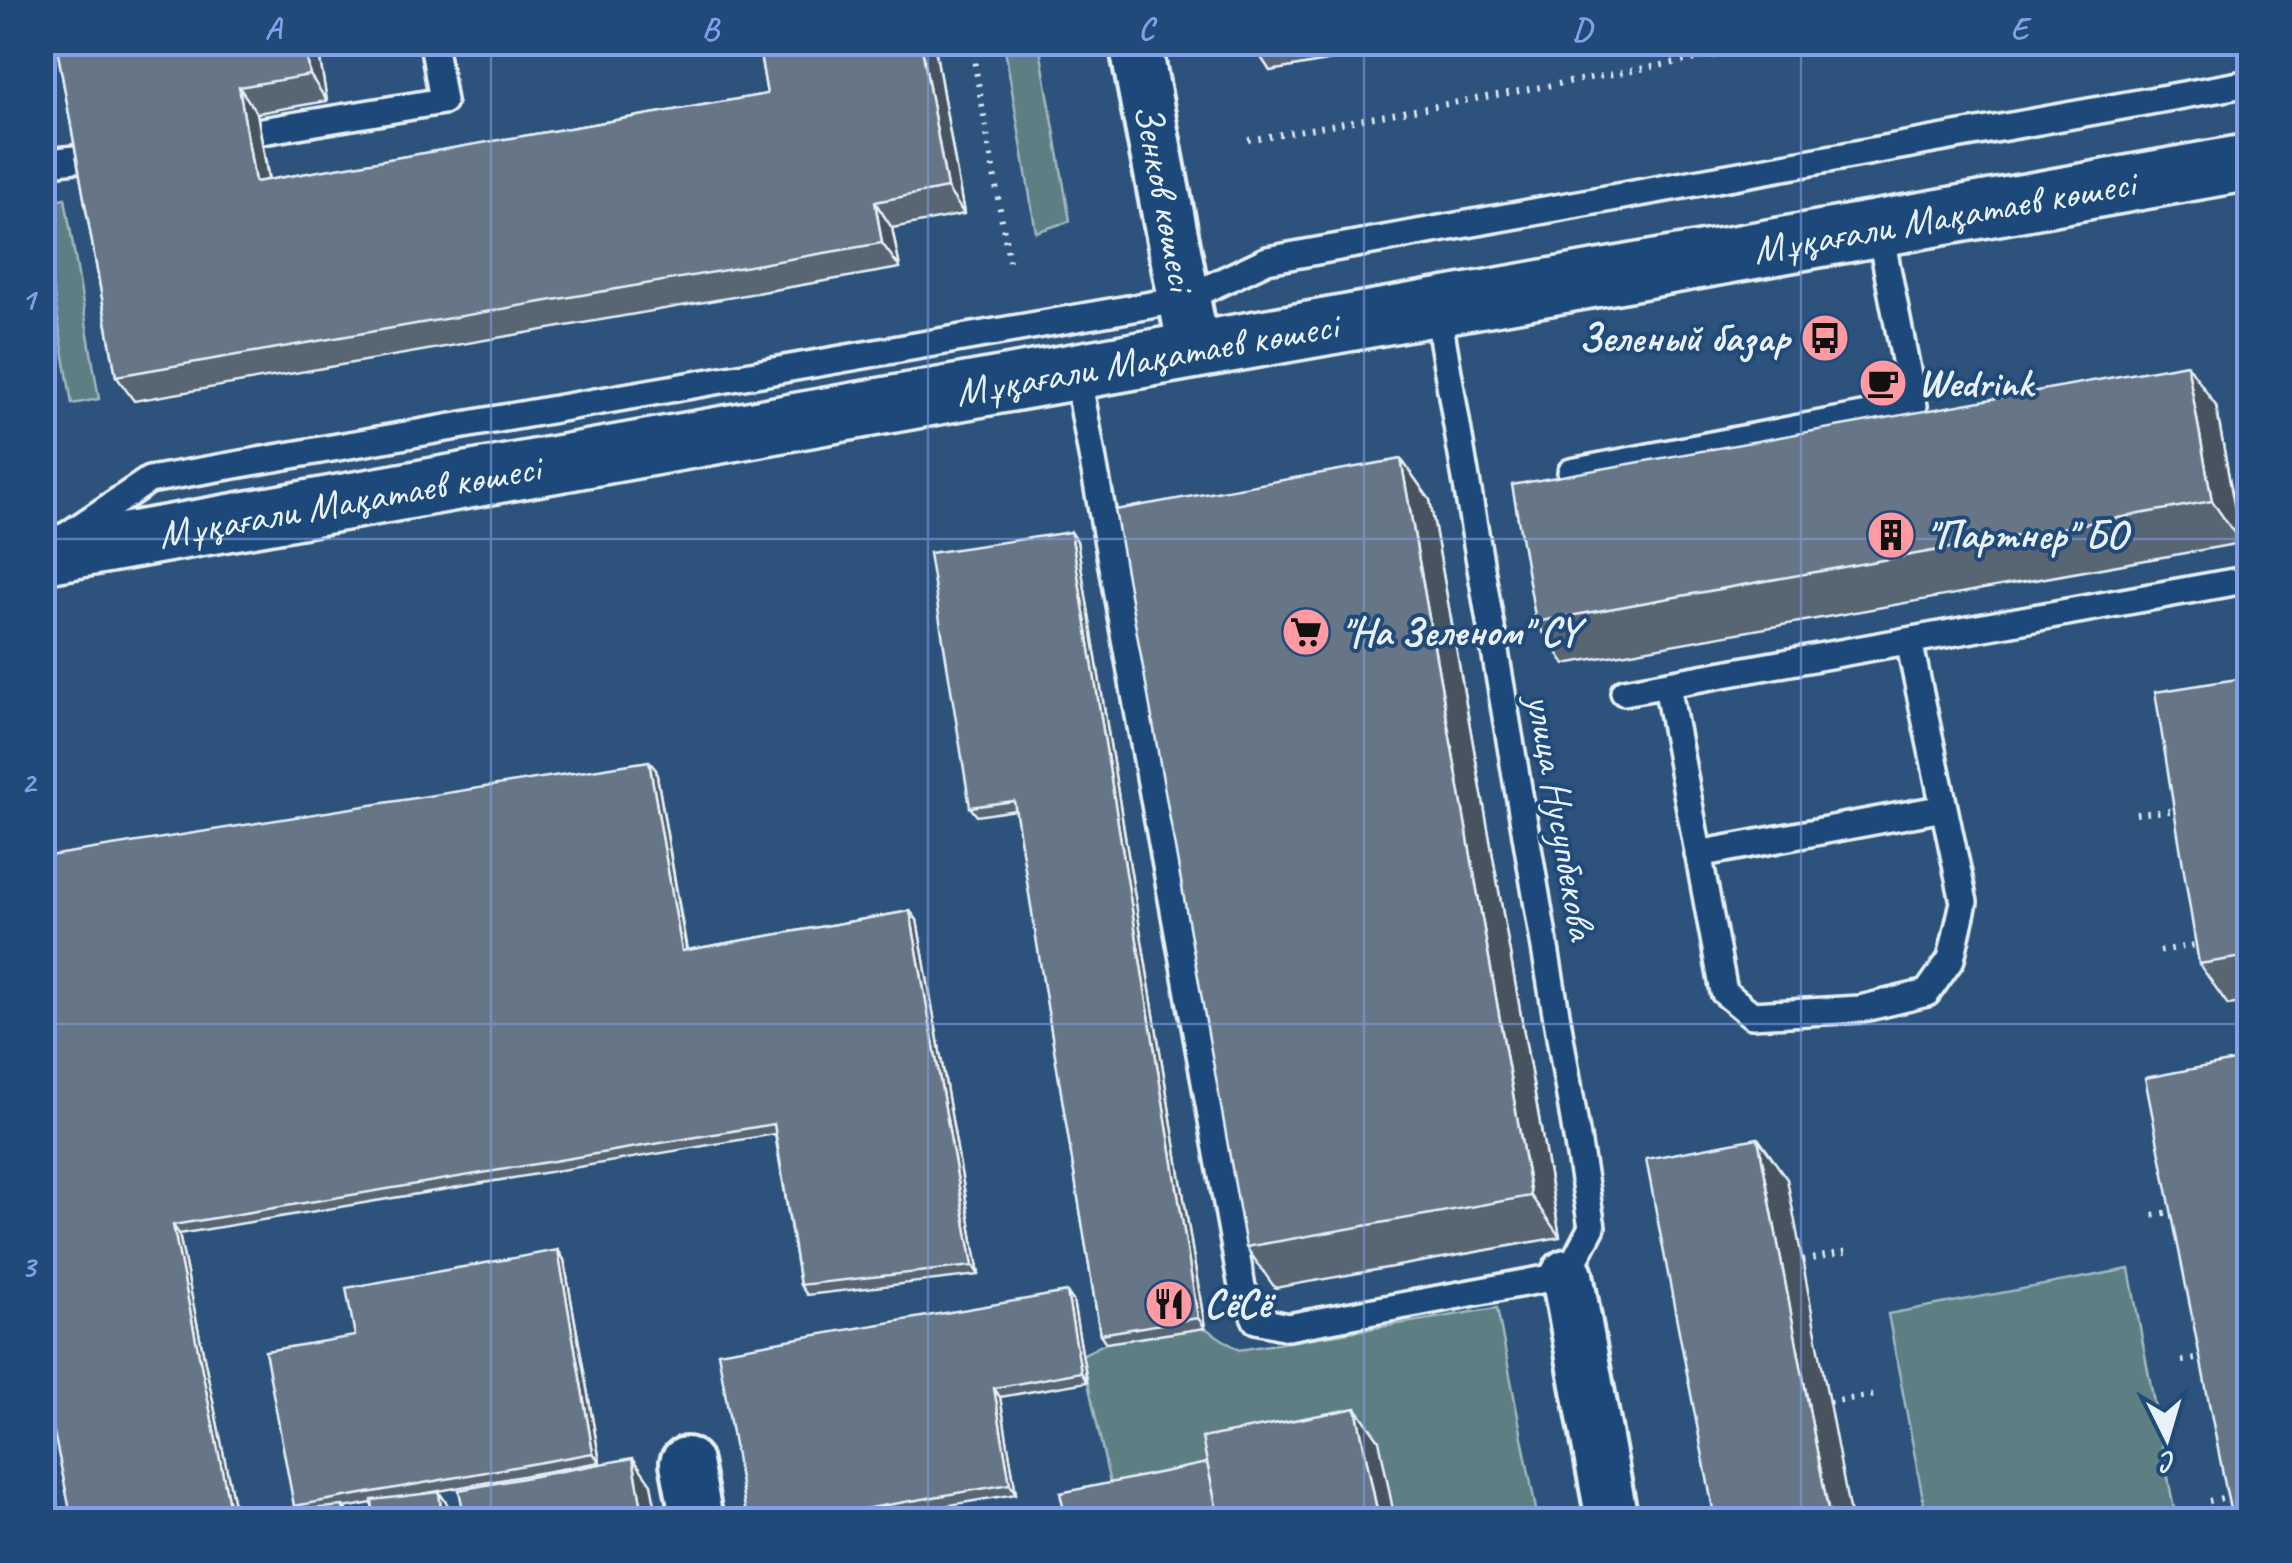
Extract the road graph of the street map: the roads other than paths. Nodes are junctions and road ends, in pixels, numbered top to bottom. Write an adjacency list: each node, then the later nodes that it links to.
1 (433, 42): 4 (lane)
2 (1136, 42): 10 (street, Зенков көшесі)
3 (2250, 84): 10 (lane)
4 (204, 141)
5 (129, 154): 6 (lane)
6 (42, 162)
7 (2250, 162): 8 (main road, Мұқағали Мақатаев көшесі)
8 (1879, 228): 9 (main road, Мұқағали Мақатаев көшесі); 12 (lane)
9 (1437, 307): 10 (main road, Мұқағали Мақатаев көшесі); 20 (lane, улица Нусупбекова)
10 (1189, 324): 11 (main road, Мұқағали Мақатаев көшесі); 13 (lane)
11 (1077, 372): 13 (main road, Мұқағали Мақатаев көшесі); 20 (lane)
12 (1571, 472)
13 (42, 554)
14 (2250, 579): 15 (lane)
15 (1909, 640): 16 (lane); 18 (lane)
16 (1667, 684): 17 (lane); 19 (lane)
17 (1624, 692)
18 (1944, 808): 19 (lane); 19 (lane)
19 (1698, 854)
20 (1566, 1275): 23 (street)
21 (686, 1464): 22 (street)
22 (697, 1520)
23 (1612, 1520)

